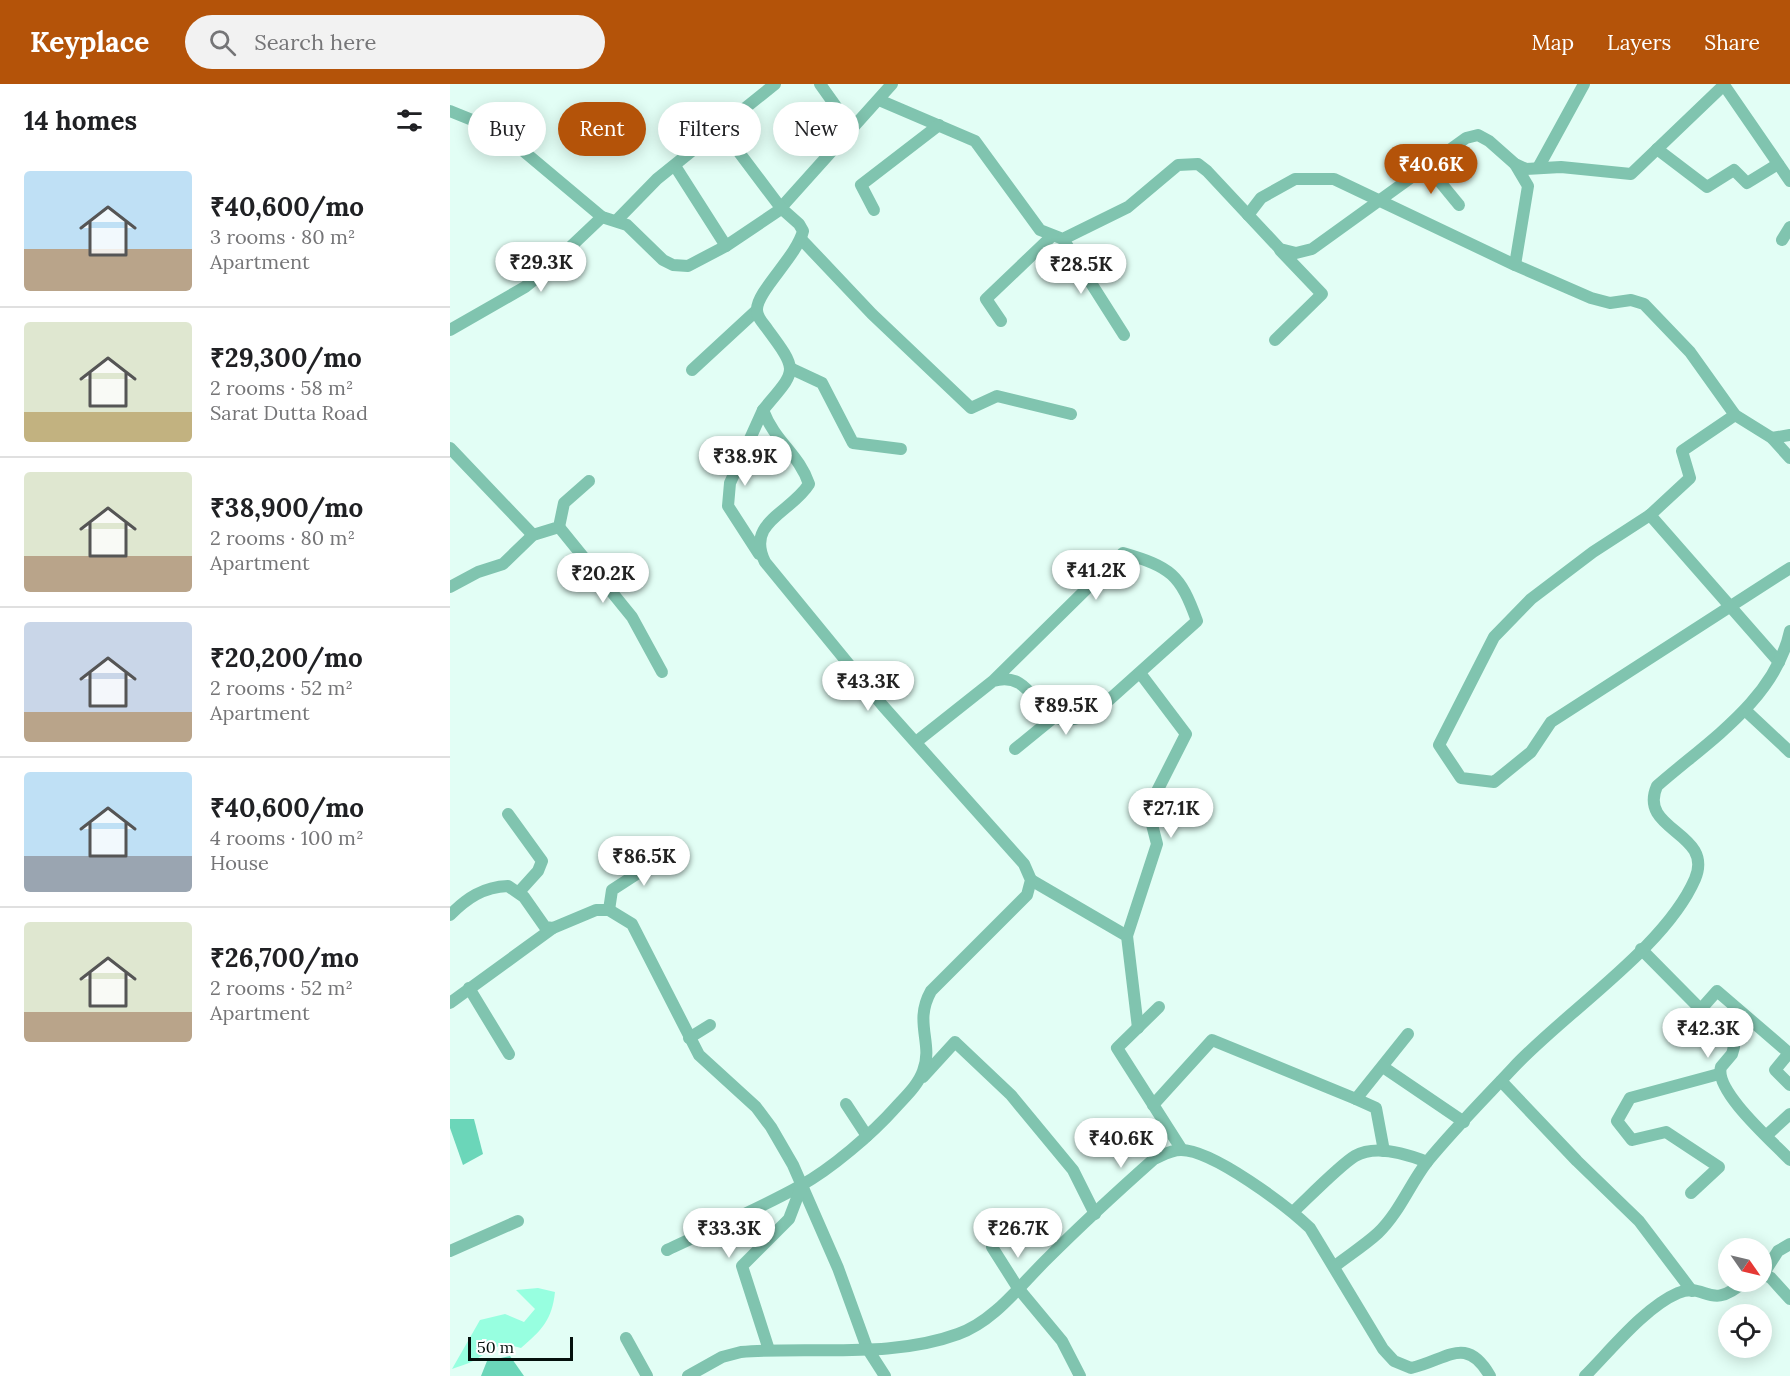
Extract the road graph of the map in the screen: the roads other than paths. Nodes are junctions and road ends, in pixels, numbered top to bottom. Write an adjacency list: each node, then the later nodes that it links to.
1 (775, 84): 6 (street)
2 (820, 84): 7 (street)
3 (892, 84): 5 (street)
4 (1584, 84): 19 (street)
5 (879, 100): 9 (street); 10 (street)
6 (752, 102)
7 (833, 102)
8 (450, 111): 26 (street)
9 (859, 121)
10 (939, 125): 24 (street); 29 (street)
11 (1657, 149): 16 (street); 16 (street); 19 (street)
12 (686, 156): 17 (street)
13 (742, 156): 23 (street)
14 (828, 156): 23 (street)
15 (1515, 164): 18 (street); 19 (street); 34 (street)
16 (1778, 164): 20 (street)
17 (675, 165): 27 (street); 32 (street)
18 (1427, 166): 21 (street); 22 (street)
19 (1538, 168)
20 (1790, 181)
21 (1377, 200): 25 (street); 33 (street); 34 (street)
22 (1459, 205)
23 (781, 208): 30 (street); 32 (street)
24 (874, 210)
25 (1248, 215): 29 (street); 33 (street)
26 (602, 217): 27 (street); 37 (street)
27 (616, 221): 32 (street)
28 (1790, 227): 31 (street)
29 (1058, 237): 36 (street); 38 (street)
30 (801, 239): 35 (street); 43 (street)
31 (1782, 240)
32 (726, 246)
33 (1280, 249): 39 (street)
34 (1515, 265): 44 (street)
35 (757, 310): 40 (street); 41 (street)
36 (1001, 321)
37 (450, 330)
38 (1124, 335)
39 (1275, 340)
40 (792, 369): 42 (street); 48 (street)
41 (692, 370)
42 (763, 410): 54 (street); 54 (street)
43 (1071, 414)
44 (1735, 415): 46 (street); 51 (street)
45 (1790, 435): 46 (street)
46 (1772, 438): 49 (street)
47 (450, 448): 53 (street)
48 (901, 449)
49 (1790, 458)
50 (589, 481): 52 (street)
51 (1650, 515): 57 (street); 57 (street)
52 (559, 527): 53 (street); 60 (street)
53 (533, 535): 56 (street)
54 (765, 562): 65 (street)
55 (1790, 568): 57 (street)
56 (450, 587)
57 (1730, 606): 59 (street)
58 (1790, 631): 59 (street)
59 (1779, 662): 63 (street)
60 (662, 672)
61 (1140, 672): 62 (street); 64 (street); 75 (street)
62 (993, 681): 64 (street); 65 (street)
63 (1745, 710): 67 (street); 76 (street)
64 (1053, 718): 66 (street)
65 (916, 742): 70 (street)
66 (1014, 749)
67 (1790, 752)
68 (508, 814): 71 (street)
69 (666, 855): 72 (street)
70 (1031, 880): 75 (street); 89 (street)
71 (519, 892): 73 (street); 74 (street)
72 (609, 910): 74 (street); 84 (street)
73 (450, 915)
74 (553, 928): 77 (street)
75 (1127, 936): 82 (street)
76 (1641, 949): 80 (street); 88 (street)
77 (469, 988): 78 (street); 85 (street)
78 (450, 1003)
79 (1158, 1007): 82 (street)
80 (1701, 1009): 87 (street); 90 (street)
81 (710, 1025): 84 (street)
82 (1137, 1028): 93 (street)
83 (1408, 1034): 86 (street)
84 (689, 1038): 102 (street)
85 (509, 1054)
86 (1383, 1067): 91 (street); 95 (street)
87 (1719, 1074): 96 (street); 103 (street)
88 (1501, 1081): 95 (street); 115 (street)
89 (916, 1085): 97 (street); 105 (street)
90 (1790, 1085)
91 (1356, 1099): 93 (street); 99 (street)
92 (846, 1104): 97 (street)
93 (1153, 1105): 98 (street)
94 (1790, 1114): 96 (street)
95 (1464, 1122): 101 (street)
96 (1767, 1135): 100 (street)
97 (867, 1136): 102 (street)
98 (1182, 1150): 104 (street); 105 (street)
99 (1384, 1151): 101 (street); 104 (street)
100 (1790, 1160)
101 (1427, 1162): 112 (street)
102 (802, 1185): 109 (street); 119 (street); 120 (street)
103 (1690, 1193)
104 (1293, 1212): 112 (street)
105 (1095, 1214): 114 (street)
106 (518, 1221): 110 (street)
107 (1790, 1244): 111 (street)
108 (992, 1247): 114 (street)
109 (667, 1250)
110 (450, 1251)
111 (1772, 1260)
112 (1335, 1266): 125 (street)
113 (1772, 1282): 117 (street)
114 (1018, 1288): 119 (street); 124 (street)
115 (1692, 1291): 116 (street); 126 (street)
116 (1731, 1292)
117 (1790, 1299)
118 (626, 1338): 121 (street)
119 (867, 1348): 120 (street); 123 (street)
120 (769, 1350): 122 (street)
121 (647, 1376)
122 (688, 1376)
123 (885, 1376)
124 (1080, 1376)
125 (1490, 1376)
126 (1585, 1376)

